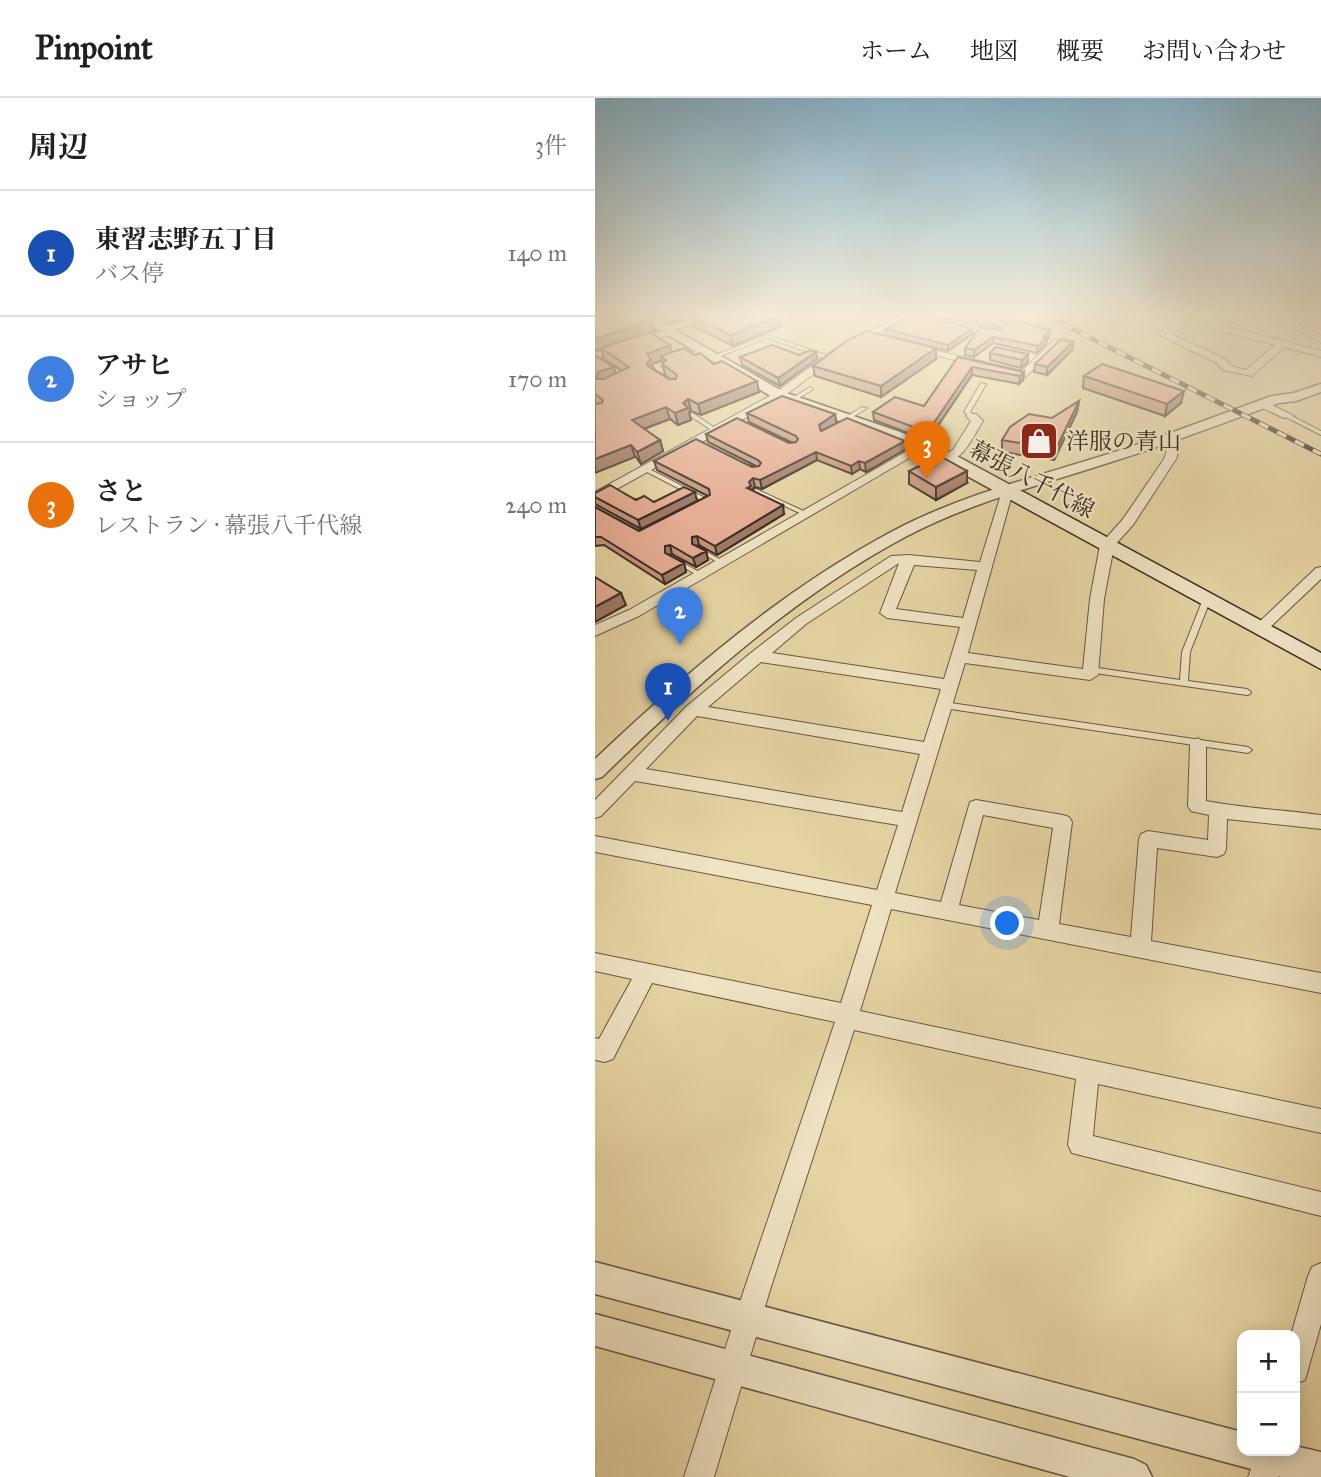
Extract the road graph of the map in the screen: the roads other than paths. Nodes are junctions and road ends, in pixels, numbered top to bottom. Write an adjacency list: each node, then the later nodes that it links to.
1 (663, 379): 5 (lane)
2 (752, 379): 9 (main road, 幕張八千代線)
3 (806, 379): 9 (street)
4 (1317, 379): 10 (street)
5 (666, 381)
6 (983, 384): 14 (lane)
7 (1321, 388): 10 (street)
8 (810, 389): 9 (lane)
9 (785, 398): 16 (main road, 幕張八千代線); 17 (street)
10 (1276, 400): 11 (street); 15 (street); 19 (street)
11 (1314, 405)
12 (864, 408): 16 (lane)
13 (692, 415): 17 (lane)
14 (972, 416): 23 (street)
15 (1288, 416): 18 (lane)
16 (848, 421): 21 (main road, 幕張八千代線)
17 (715, 430): 20 (street)
18 (1321, 433)
19 (1168, 440): 28 (street); 32 (street)
20 (697, 442): 22 (lane); 24 (street)
21 (922, 446): 23 (main road, 幕張八千代線); 31 (street)
22 (709, 448)
23 (947, 458): 28 (main road, 幕張八千代線)
24 (647, 470): 26 (street); 30 (lane)
25 (595, 478): 26 (street)
26 (610, 489): 29 (street)
27 (756, 491): 31 (lane)
28 (1007, 491): 32 (main road, 幕張八千代線); 37 (street); 56 (street)
29 (595, 497)
30 (697, 507)
31 (806, 514): 36 (street)
32 (1107, 545): 40 (main road, 幕張八千代線); 47 (street)
33 (698, 549): 36 (lane)
34 (671, 558): 39 (lane)
35 (909, 559): 37 (street); 41 (street); 44 (street)
36 (721, 562): 39 (street)
37 (985, 567): 41 (street)
38 (1321, 571): 42 (street)
39 (699, 574): 43 (street)
40 (1206, 601): 42 (main road, 幕張八千代線); 48 (lane)
41 (969, 623): 45 (street)
42 (1260, 629): 46 (main road, 幕張八千代線)
43 (595, 631)
44 (757, 656): 49 (street); 52 (street)
45 (959, 657): 47 (street); 49 (street)
46 (1321, 662)
47 (1091, 670): 48 (lane)
48 (1184, 683): 50 (lane)
49 (950, 685): 51 (street)
50 (1247, 692)
51 (944, 705): 53 (lane); 54 (street)
52 (692, 710): 54 (street); 57 (street)
53 (1198, 744): 55 (lane); 58 (street)
54 (929, 749): 60 (street)
55 (1248, 750)
56 (595, 771)
57 (633, 774): 59 (street); 60 (street)
58 (1218, 810): 61 (street); 66 (street)
59 (595, 811)
60 (908, 820): 63 (street)
61 (1321, 822)
62 (595, 844): 63 (street)
63 (883, 898): 64 (street); 70 (street)
64 (948, 911): 65 (street); 65 (street)
65 (1048, 930): 66 (street)
66 (1140, 948): 69 (street)
67 (595, 962): 68 (street)
68 (646, 973): 70 (street); 71 (street)
69 (1321, 983)
70 (847, 1016): 72 (street); 77 (street)
71 (595, 1049)
72 (1088, 1070): 73 (street); 74 (street)
73 (1321, 1121)
74 (1321, 1204)
75 (1321, 1276): 79 (street)
76 (595, 1278): 77 (street)
77 (748, 1318): 80 (street); 81 (street)
78 (595, 1330): 80 (street)
79 (1300, 1352)
80 (732, 1369): 83 (street); 84 (street)
81 (1259, 1457): 82 (street)
82 (1321, 1470)
83 (699, 1477)
84 (1134, 1477)

